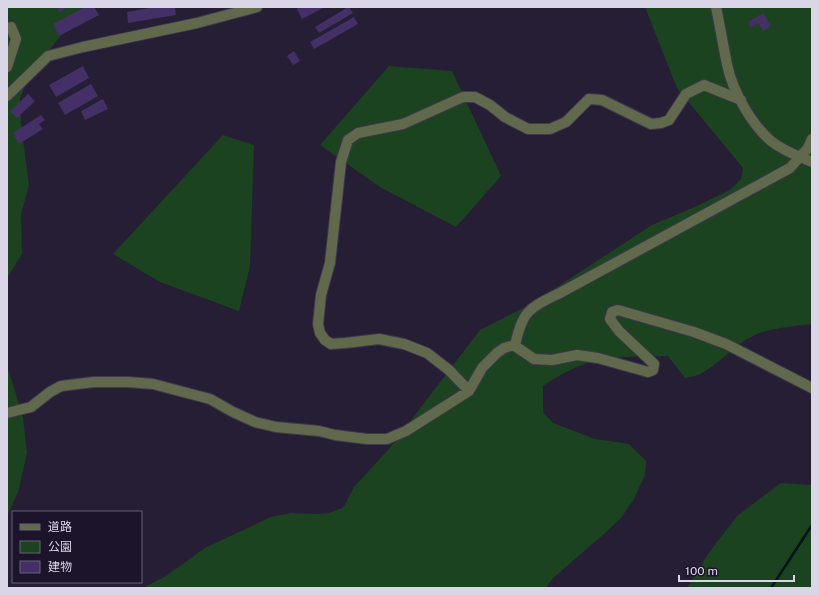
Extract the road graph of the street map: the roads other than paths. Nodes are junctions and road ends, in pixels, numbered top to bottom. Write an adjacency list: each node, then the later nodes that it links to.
1 (257, 7): 5 (street)
2 (716, 7): 6 (street)
3 (7, 28): 4 (street)
4 (7, 67)
5 (7, 96)
6 (741, 100): 8 (street); 12 (street)
7 (812, 139): 8 (street)
8 (800, 157): 9 (street); 10 (street)
9 (812, 162)
10 (515, 346): 11 (street); 12 (street)
11 (812, 388)
12 (468, 391): 13 (street)
13 (7, 413)

